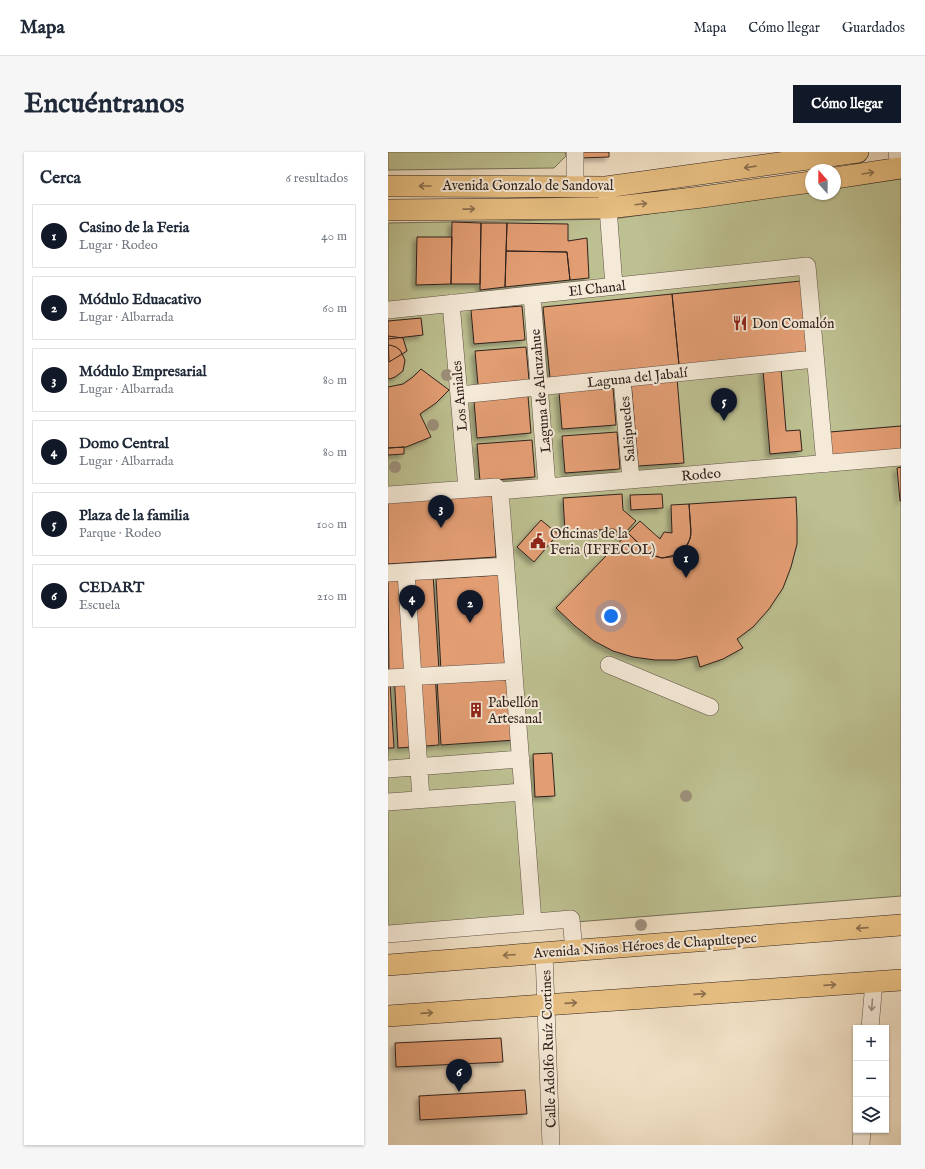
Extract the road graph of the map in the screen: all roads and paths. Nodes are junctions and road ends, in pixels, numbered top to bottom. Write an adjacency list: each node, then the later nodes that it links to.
1 (575, 152): 8 (street)
2 (858, 152): 7 (main road, Avenida Gonzalo de Sandoval, one-way to 7)
3 (899, 163): 4 (main road, one-way to 3)
4 (841, 177)
5 (805, 183): 9 (main road, Avenida Gonzalo de Sandoval, one-way to 5)
6 (388, 186): 8 (main road, Avenida Gonzalo de Sandoval, one-way to 6)
7 (606, 186): 8 (main road, Avenida Gonzalo de Sandoval); 9 (street)
8 (575, 187)
9 (608, 208): 10 (main road, Avenida Gonzalo de Sandoval, one-way to 9); 11 (street)
10 (388, 210)
11 (614, 286): 12 (street, El Chanal); 15 (street, El Chanal)
12 (532, 295): 13 (street, El Chanal); 17 (street, Laguna de Alcuzahue)
13 (451, 303): 14 (street, El Chanal); 18 (street, Los Amiales)
14 (388, 310)
15 (815, 359): 16 (street, Laguna del Jabalí); 20 (street)
16 (622, 378): 17 (street, Laguna del Jabalí); 21 (street, Salsipuedes)
17 (539, 387): 18 (street, Laguna del Jabalí); 22 (street, Laguna de Alcuzahue)
18 (459, 395): 23 (street, Los Amiales)
19 (901, 457): 20 (street, Rodeo)
20 (825, 464): 21 (street, Rodeo)
21 (631, 480): 22 (street, Rodeo)
22 (548, 487): 24 (street, Rodeo)
23 (467, 489): 24 (street, Rodeo); 25 (street, Rodeo)
24 (498, 489): 26 (street)
25 (388, 495)
26 (506, 566): 27 (street); 30 (street)
27 (406, 572): 28 (street); 31 (street)
28 (388, 573)
29 (608, 665): 33 (street)
30 (514, 671): 31 (street); 34 (street)
31 (413, 676): 32 (street); 35 (street)
32 (388, 678)
33 (710, 708)
34 (521, 759): 35 (street); 37 (street)
35 (418, 766): 36 (street); 38 (street)
36 (388, 769)
37 (523, 792): 38 (street); 40 (street)
38 (420, 799): 39 (street)
39 (388, 802)
40 (532, 922): 42 (street); 43 (street)
41 (901, 925): 43 (main road, Avenida Niños Héroes de Chapultepec, one-way to 43)
42 (388, 934)
43 (574, 950): 44 (main road, Avenida Niños Héroes de Chapultepec)
44 (544, 953): 45 (main road, Avenida Niños Héroes de Chapultepec, one-way to 45); 48 (street, Calle Adolfo Ruíz Cortines)
45 (388, 965)
46 (901, 980): 47 (main road)
47 (874, 982): 48 (main road, one-way to 47); 50 (street, one-way to 50)
48 (546, 1005): 49 (main road, one-way to 48); 52 (street, Calle Adolfo Ruíz Cortines)
49 (388, 1016)
50 (870, 1025)
51 (862, 1133): 53 (street)
52 (551, 1145)
53 (861, 1145)

